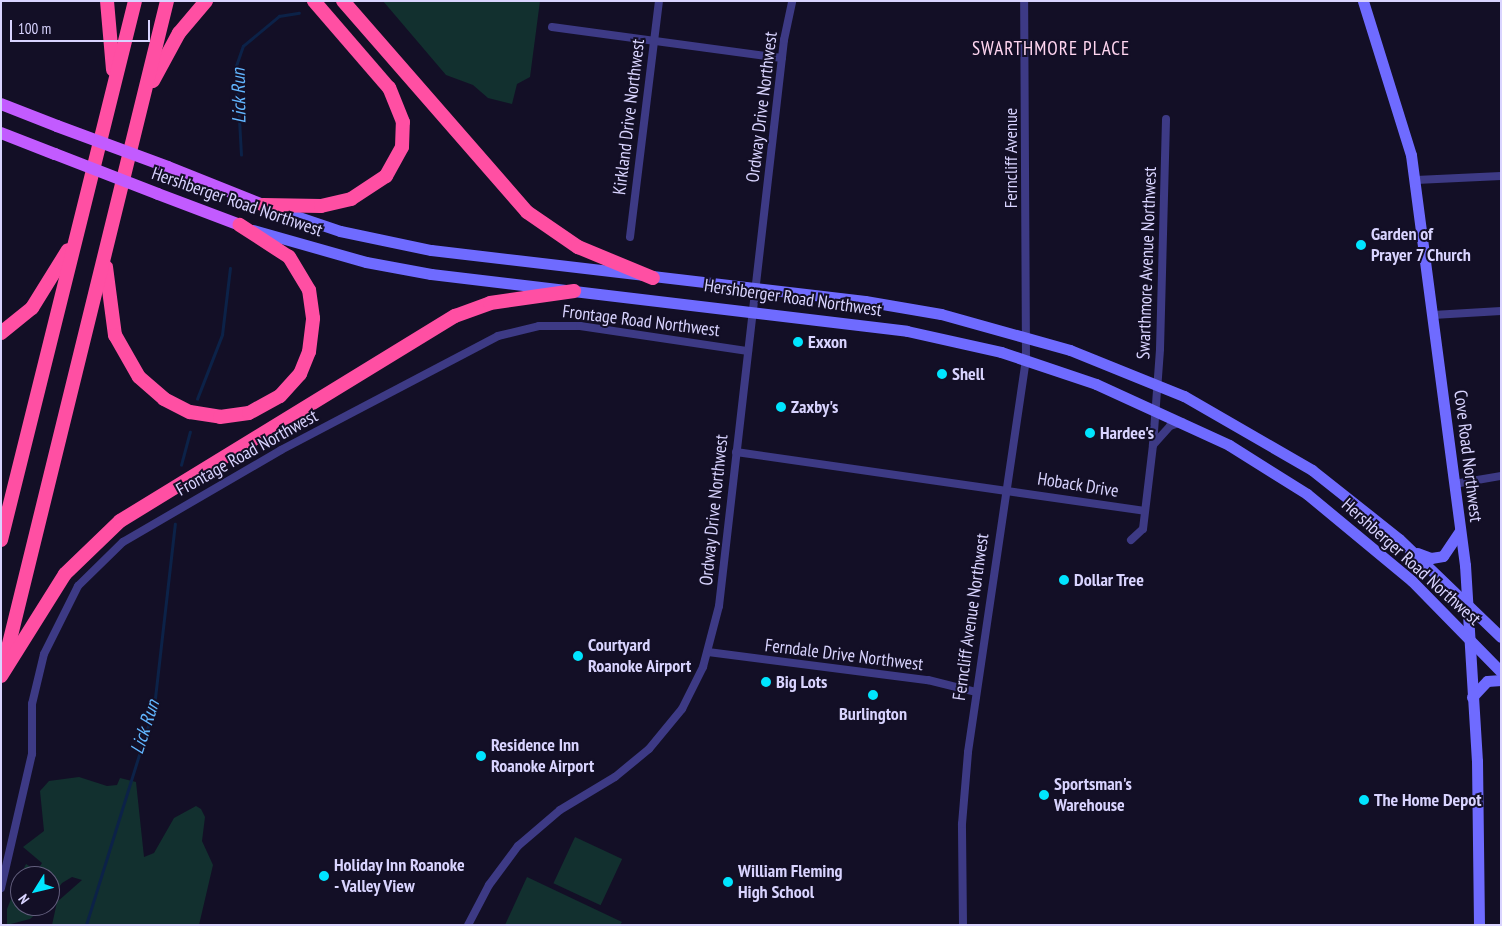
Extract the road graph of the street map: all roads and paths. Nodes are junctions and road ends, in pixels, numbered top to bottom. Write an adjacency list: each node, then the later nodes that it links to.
1 (107, 1): 14 (highway)
2 (135, 1): 14 (highway)
3 (167, 1): 15 (highway)
4 (206, 1): 15 (highway)
5 (314, 1): 21 (highway)
6 (343, 1): 26 (highway)
7 (658, 1): 12 (street, Kirkland Drive Northwest)
8 (792, 1): 13 (street, Ordway Drive Northwest)
9 (1024, 1): 31 (street, Ferncliff Avenue)
10 (1363, 1): 20 (main road, Cove Road Northwest)
11 (552, 27): 12 (street)
12 (654, 40): 13 (street); 23 (street, Kirkland Drive Northwest)
13 (782, 58): 27 (street, Ordway Drive Northwest)
14 (114, 84): 24 (highway)
15 (145, 96): 25 (highway)
16 (1, 104): 21 (main road, Hershberger Road Northwest, bridge)
17 (1166, 119): 37 (street, Swarthmore Avenue Northwest)
18 (1, 134): 22 (main road, Hershberger Road Northwest, bridge)
19 (1501, 176): 20 (street)
20 (1416, 180): 32 (main road, Cove Road Northwest)
21 (263, 204): 26 (main road, Hershberger Road Northwest)
22 (240, 225): 25 (highway); 28 (main road, Hershberger Road Northwest)
23 (630, 237)
24 (75, 239): 33 (highway); 47 (highway)
25 (104, 256): 55 (highway)
26 (653, 278): 27 (main road, Hershberger Road Northwest)
27 (756, 289): 29 (street, Ordway Drive Northwest); 34 (main road, Hershberger Road Northwest)
28 (574, 291): 29 (main road, Hershberger Road Northwest); 55 (highway)
29 (753, 310): 35 (street, Ordway Drive Northwest); 36 (main road, Hershberger Road Northwest)
30 (1501, 311): 32 (street)
31 (1026, 315): 34 (street, Ferncliff Avenue Northwest)
32 (1433, 315): 43 (main road, Cove Road Northwest)
33 (1, 333)
34 (1027, 336): 36 (street, Ferncliff Avenue Northwest); 37 (main road, Hershberger Road Northwest)
35 (748, 351): 41 (street, Ordway Drive Northwest); 59 (street, Frontage Road Northwest)
36 (1026, 360): 38 (main road, Hershberger Road Northwest); 44 (street, Ferncliff Avenue Northwest)
37 (1158, 384): 38 (street, Swarthmore Avenue Northwest); 49 (main road, Hershberger Road Northwest)
38 (1156, 408): 39 (main road, Hershberger Road Northwest); 40 (street, Swarthmore Avenue Northwest)
39 (1182, 421): 40 (street); 52 (main road, Hershberger Road Northwest)
40 (1153, 445): 45 (street, Swarthmore Avenue Northwest)
41 (736, 452): 44 (street, Hoback Drive); 53 (street, Ordway Drive Northwest)
42 (1501, 476): 43 (street)
43 (1454, 484): 46 (main road, Cove Road Northwest)
44 (1006, 489): 45 (street, Hoback Drive); 57 (street, Ferncliff Avenue Northwest)
45 (1145, 510): 48 (street, Swarthmore Avenue Northwest)
46 (1460, 531): 49 (main road); 50 (main road, Cove Road Northwest)
47 (1, 540)
48 (1131, 540)
49 (1409, 549): 50 (main road, Hershberger Road Northwest)
50 (1467, 604): 51 (main road, Hershberger Road Northwest); 52 (main road, Cove Road Northwest)
51 (1501, 637)
52 (1469, 638): 54 (main road, Hershberger Road Northwest); 58 (main road, Cove Road Northwest)
53 (708, 652): 57 (street, Ferndale Drive Northwest); 60 (street, Ordway Drive Northwest)
54 (1501, 672)
55 (1, 676)
56 (1501, 680): 58 (main road)
57 (976, 692): 61 (street, Ferncliff Avenue Northwest)
58 (1472, 697): 62 (main road, Cove Road Northwest)
59 (1, 888)
60 (468, 925)
61 (963, 925)
62 (1479, 925)

